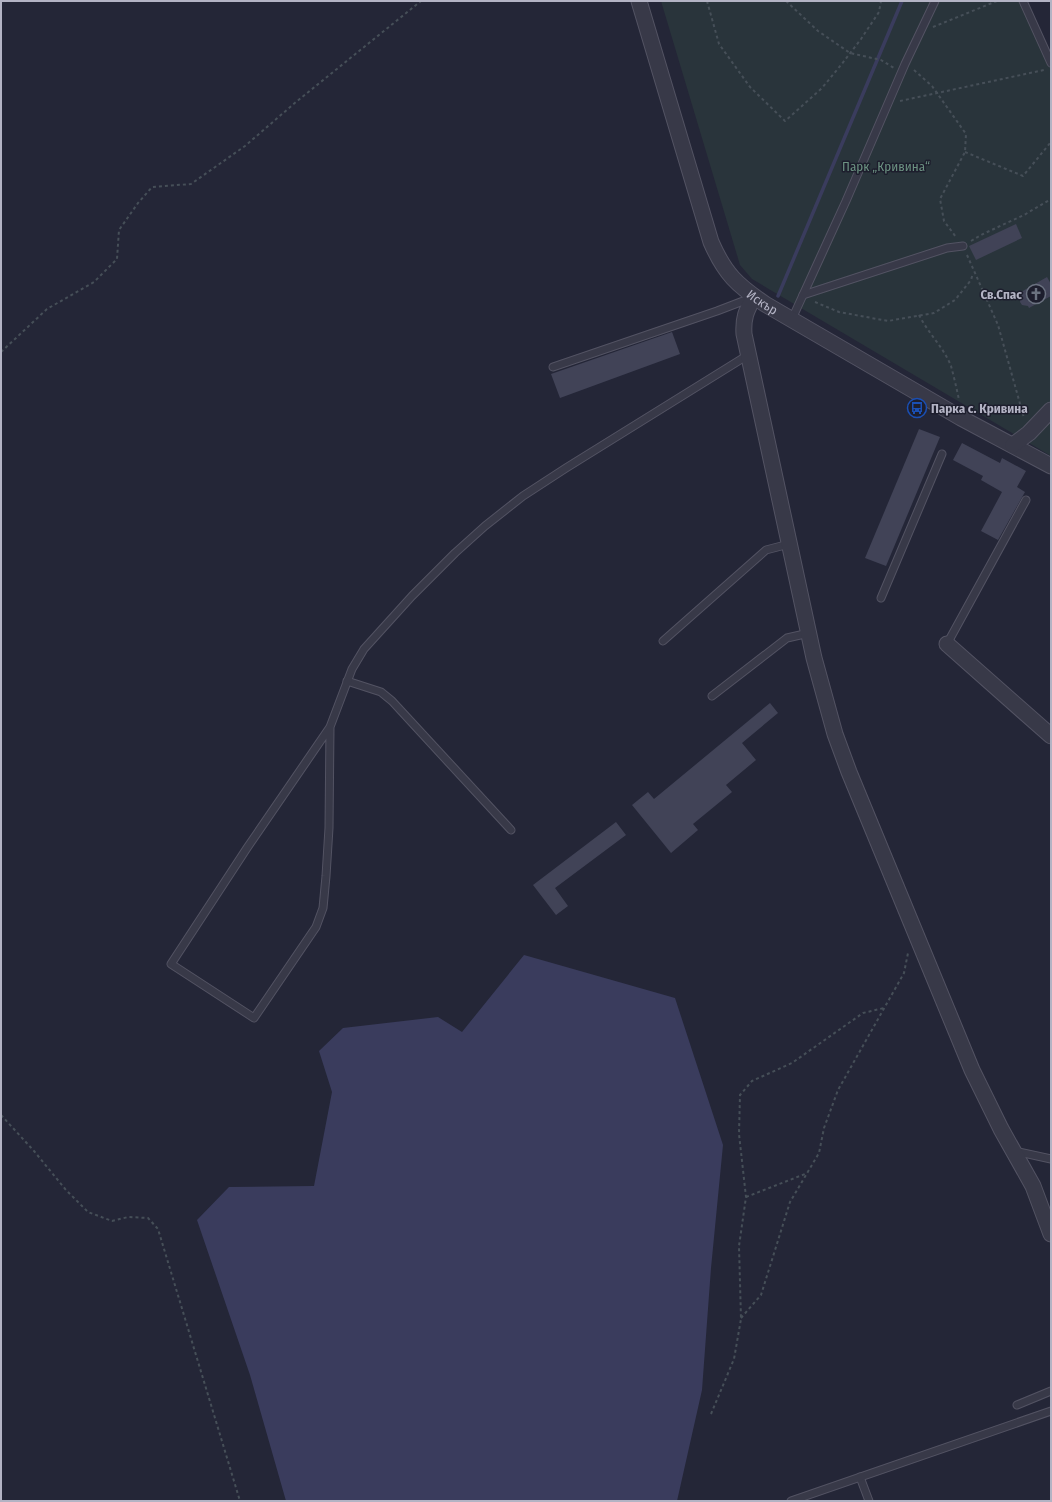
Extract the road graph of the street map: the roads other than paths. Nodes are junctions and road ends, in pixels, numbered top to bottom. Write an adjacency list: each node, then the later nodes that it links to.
1 (639, 1): 7 (street, Искър)
2 (935, 1): 6 (lane)
3 (1023, 1): 4 (lane)
4 (1051, 63)
5 (963, 246): 6 (lane)
6 (804, 295): 8 (lane)
7 (754, 297): 8 (street, Искър); 9 (street); 10 (lane)
8 (792, 319): 12 (street, Искър)
9 (748, 355): 16 (street); 21 (lane)
10 (553, 367)
11 (1051, 410): 12 (street)
12 (1013, 445): 14 (street, Искър)
13 (942, 454): 17 (lane)
14 (1051, 466)
15 (1026, 500): 20 (lane)
16 (789, 544): 18 (street); 19 (lane)
17 (881, 598)
18 (809, 633): 22 (lane); 26 (street)
19 (663, 641)
20 (947, 644): 24 (street)
21 (347, 681): 23 (lane); 25 (lane)
22 (712, 696)
23 (330, 727): 23 (lane)
24 (1051, 736)
25 (511, 830)
26 (1014, 1151): 27 (lane); 28 (street)
27 (1051, 1159)
28 (1051, 1234)
29 (1051, 1391): 30 (lane)
30 (1017, 1405)
31 (1051, 1412): 32 (lane)
32 (860, 1477): 33 (lane); 34 (lane)
33 (791, 1501)
34 (869, 1501)

